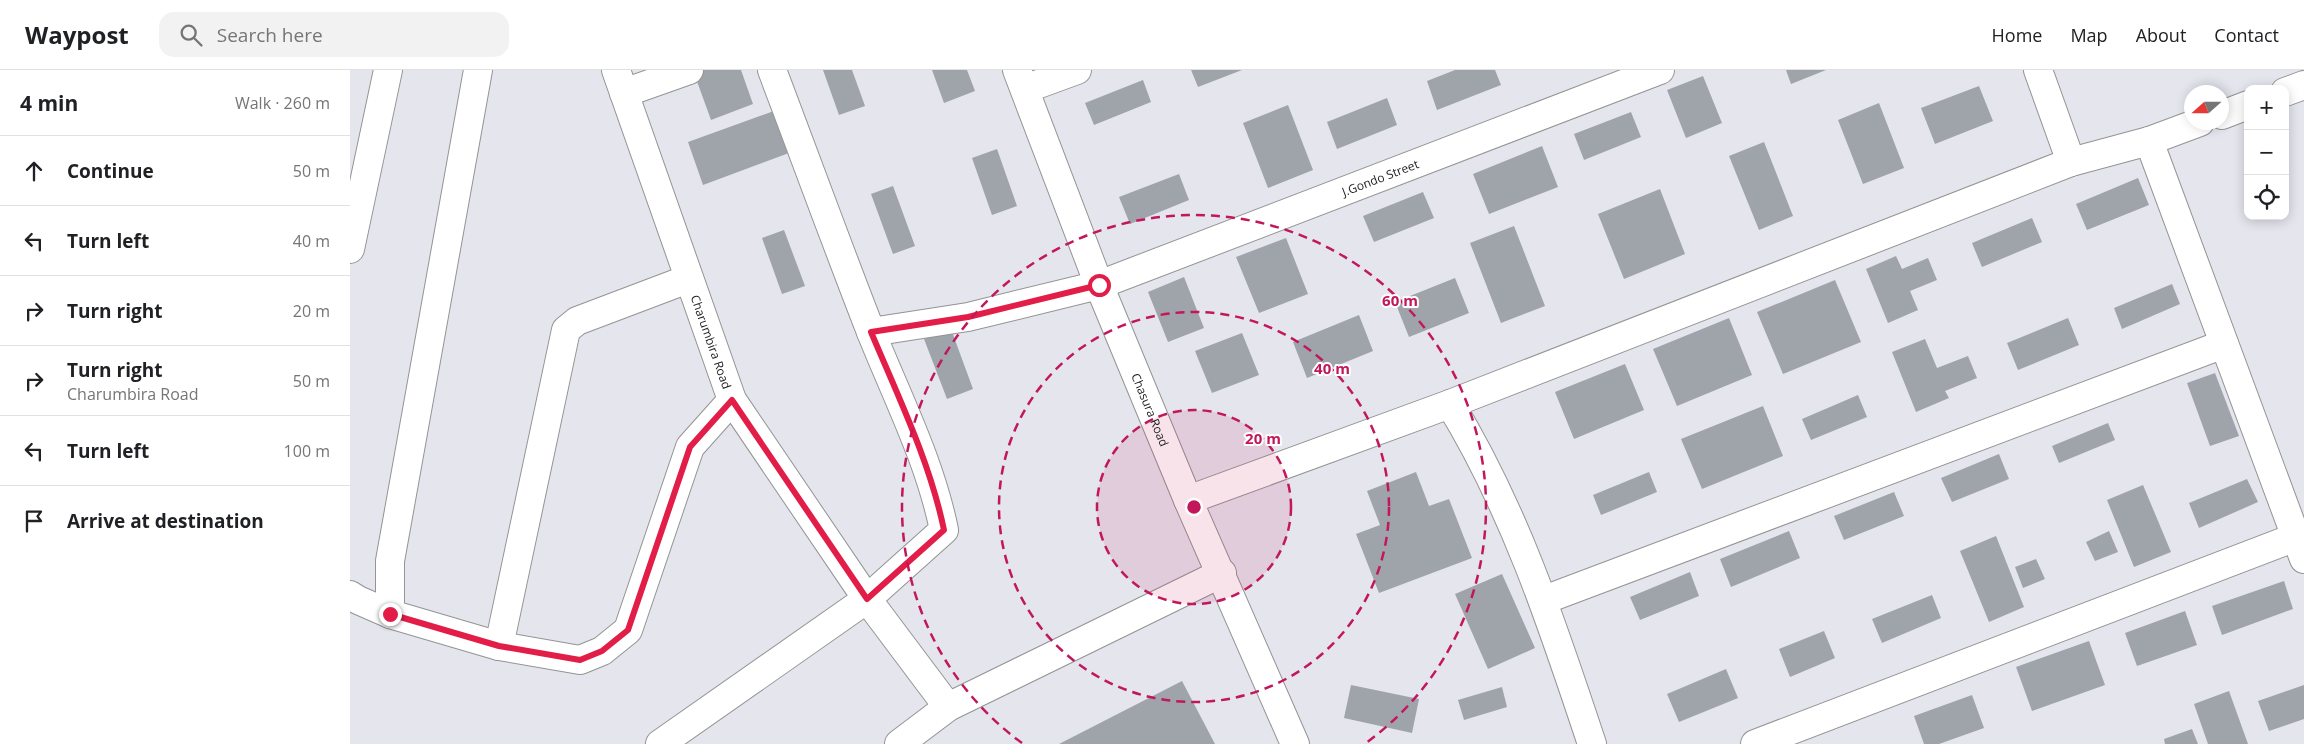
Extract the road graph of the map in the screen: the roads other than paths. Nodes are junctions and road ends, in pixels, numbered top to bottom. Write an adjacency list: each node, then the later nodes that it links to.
1 (388, 70): 17 (street)
2 (478, 70): 30 (street)
3 (689, 70): 9 (street)
4 (772, 70): 20 (street)
5 (1077, 70): 8 (street)
6 (1660, 70): 19 (street, J.Gondo Street)
7 (2038, 70): 16 (street)
8 (1021, 80): 19 (street, Chasura Road)
9 (620, 82): 18 (street, Charumbira Road)
10 (2304, 85): 11 (street)
11 (2289, 91)
12 (2244, 107): 13 (street)
13 (2229, 112)
14 (2184, 128): 15 (street)
15 (2149, 141): 16 (street); 21 (street)
16 (2071, 162): 23 (street)
17 (350, 249)
18 (688, 279): 22 (street, Charumbira Road); 31 (street)
19 (1099, 285): 20 (street, J.Gondo Street); 24 (street, Chasura Road)
20 (871, 332): 28 (street)
21 (2224, 344): 25 (street); 29 (street)
22 (732, 400): 28 (street, Charumbira Road); 31 (street)
23 (1450, 404): 24 (street); 29 (street)
24 (1188, 500): 26 (street, Chasura Road)
25 (2300, 548): 37 (street)
26 (1222, 573): 32 (street); 35 (street, Chasura Road)
27 (350, 595): 30 (street)
28 (867, 599): 32 (street, Charumbira Road); 33 (street)
29 (1544, 600): 36 (street)
30 (390, 614): 31 (street)
31 (499, 646)
32 (948, 707): 34 (street)
33 (660, 744)
34 (898, 744)
35 (1295, 744)
36 (1592, 744)
37 (1755, 744)

